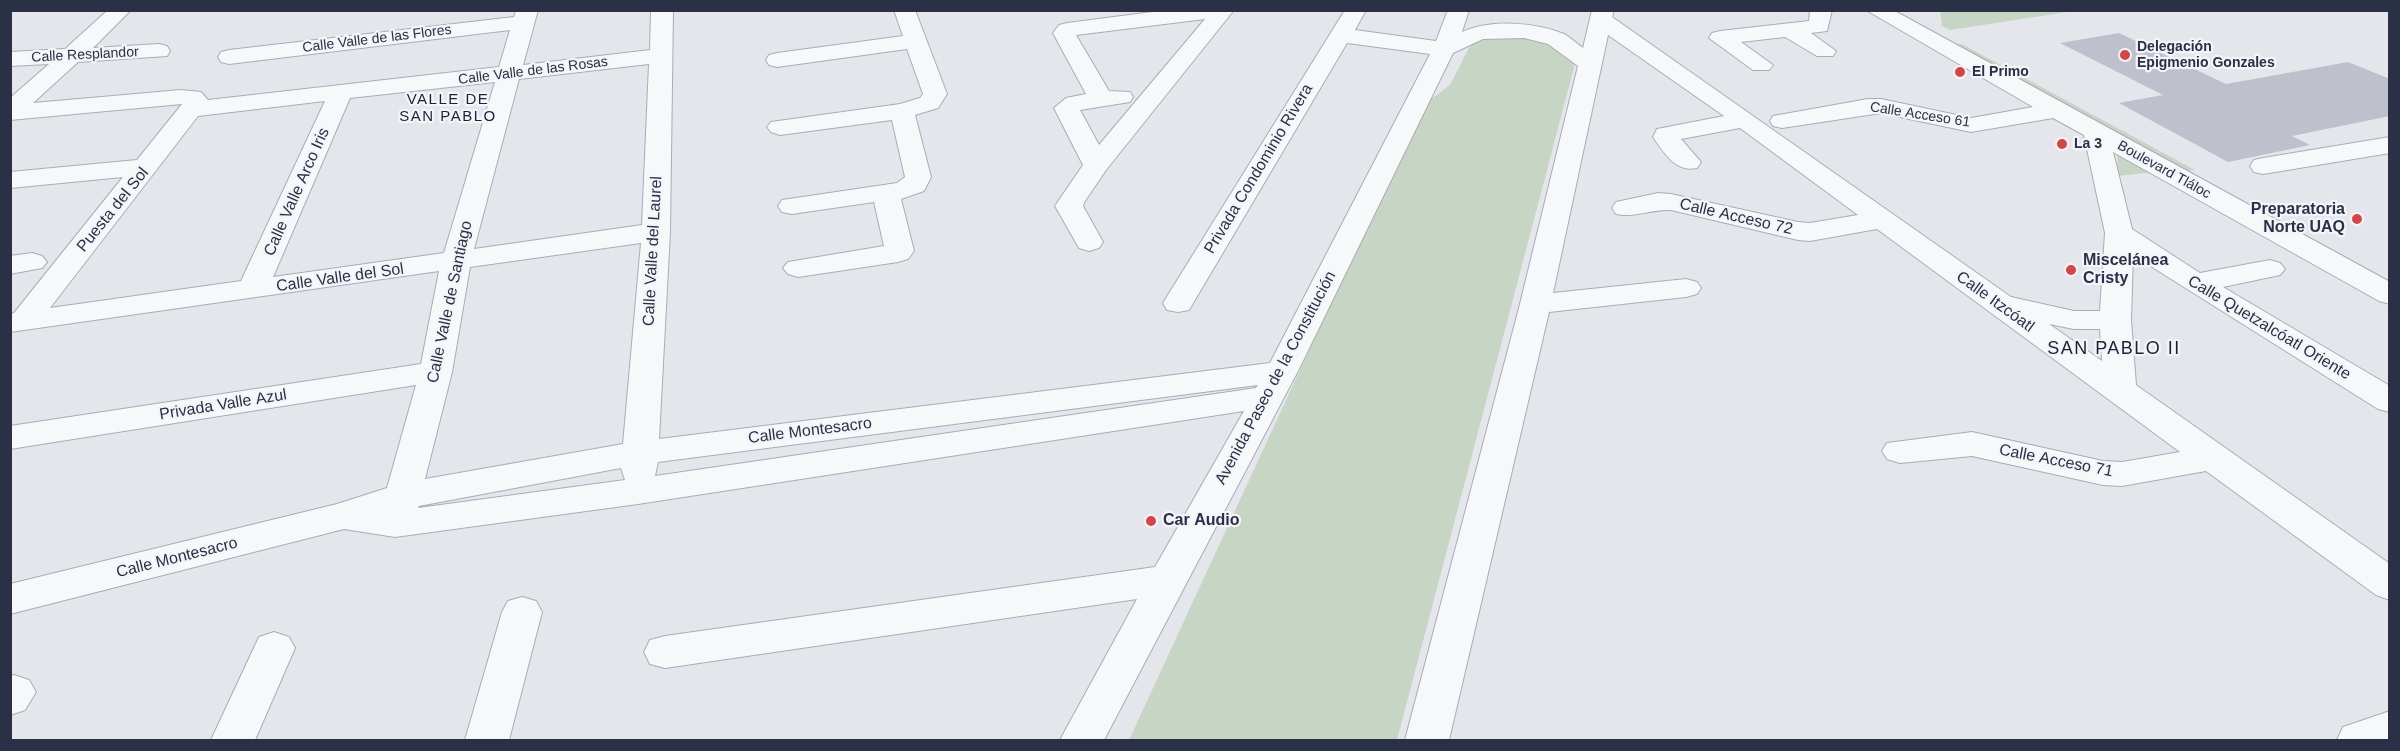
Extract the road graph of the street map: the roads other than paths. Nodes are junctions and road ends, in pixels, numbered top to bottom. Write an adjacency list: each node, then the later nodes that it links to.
1 (121, 10): 19 (street)
2 (662, 10): 20 (street, Calle Valle del Laurel)
3 (904, 10): 15 (street)
4 (1223, 10): 27 (street); 29 (street)
5 (1356, 10): 14 (street, Privada Condominio Rivera)
6 (1459, 10): 16 (street, Avenida Paseo de la Constitución)
7 (1486, 10): 12 (street)
8 (1876, 10): 31 (street, Boulevard Tláloc)
9 (1913, 10): 43 (street, Boulevard Tláloc)
10 (1817, 11): 13 (street)
11 (526, 16): 21 (street, Calle Valle de las Flores); 26 (street, Calle Valle de Santiago)
12 (1589, 16): 24 (street); 34 (street, Calle Itzcóatl)
13 (1788, 29): 18 (street); 25 (street)
14 (1339, 35): 16 (street); 63 (street, Privada Condominio Rivera)
15 (916, 41): 23 (street); 32 (street)
16 (1444, 49): 24 (street); 68 (street, Avenida Paseo de la Constitución)
17 (159, 51): 19 (street, Calle Resplandor)
18 (1825, 51)
19 (71, 55): 22 (street, Calle Resplandor); 33 (street)
20 (660, 56): 26 (street, Calle Valle de las Rosas); 51 (street, Calle Valle del Laurel)
21 (229, 57)
22 (10, 60)
23 (777, 60)
24 (1589, 63): 64 (street)
25 (1761, 65)
26 (507, 74): 28 (street, Calle Valle de las Rosas); 54 (street, Calle Valle de Santiago)
27 (1155, 92): 29 (street); 40 (street)
28 (340, 94): 30 (street, Calle Valle de las Rosas); 60 (street, Calle Valle Arco Iris)
29 (1101, 99): 40 (street)
30 (192, 103): 33 (street, Calle Valle de las Rosas); 42 (street, Puesta del Sol)
31 (2057, 110): 35 (street, Calle Acceso 61); 37 (street, Boulevard Tláloc)
32 (902, 111): 36 (street); 47 (street)
33 (10, 112)
34 (1745, 120): 39 (street); 50 (street, Calle Itzcóatl)
35 (1782, 121)
36 (780, 127)
37 (2095, 130): 45 (street, Boulevard Tláloc); 46 (street)
38 (2390, 145): 41 (street)
39 (1688, 162)
40 (1096, 165): 53 (street)
41 (2263, 166)
42 (147, 167): 44 (street); 66 (street, Puesta del Sol)
43 (2219, 176): 45 (street); 57 (street, Boulevard Tláloc)
44 (10, 180)
45 (2185, 182): 46 (street); 61 (street, Boulevard Tláloc)
46 (2111, 188): 52 (street)
47 (886, 193): 48 (street); 55 (street)
48 (792, 206)
49 (1626, 208): 50 (street, Calle Acceso 72)
50 (1883, 219): 62 (street, Calle Itzcóatl)
51 (656, 232): 54 (street, Calle Valle del Sol); 73 (street, Calle Valle del Laurel)
52 (2119, 233): 58 (street, Calle Quetzalcóatl Oriente); 65 (street)
53 (1089, 242)
54 (456, 262): 60 (street, Calle Valle del Sol); 67 (street, Calle Valle de Santiago)
55 (798, 268)
56 (2270, 269): 58 (street)
57 (2390, 269)
58 (2194, 283): 70 (street, Calle Quetzalcóatl Oriente)
59 (1686, 288): 64 (street)
60 (253, 289): 66 (street, Calle Valle del Sol)
61 (2390, 295)
62 (1988, 297): 65 (street); 69 (street, Calle Itzcóatl)
63 (1178, 303)
64 (1535, 304): 87 (street)
65 (2115, 320): 69 (street)
66 (17, 323)
67 (436, 372): 71 (street, Privada Valle Azul); 76 (street, Calle Valle de Santiago)
68 (1274, 384): 73 (street, Calle Montesacro); 75 (street, Calle Montesacro); 77 (street, Avenida Paseo de la Constitución)
69 (2120, 392): 74 (street, Calle Itzcóatl)
70 (2390, 401)
71 (10, 438)
72 (1900, 451): 74 (street, Calle Acceso 71)
73 (640, 453): 75 (street, Calle Valle del Laurel); 76 (street, Calle Montesacro)
74 (2212, 458): 78 (street, Calle Itzcóatl)
75 (638, 491): 76 (street, Calle Montesacro)
76 (399, 510): 79 (street, Calle Montesacro)
77 (1170, 580): 82 (street); 86 (street, Avenida Paseo de la Constitución)
78 (2390, 585)
79 (10, 599)
80 (522, 612): 85 (street)
81 (274, 648): 84 (street)
82 (665, 652)
83 (2390, 729): 88 (street)
84 (233, 741)
85 (487, 741)
86 (1082, 741)
87 (1427, 741)
88 (2359, 741)

